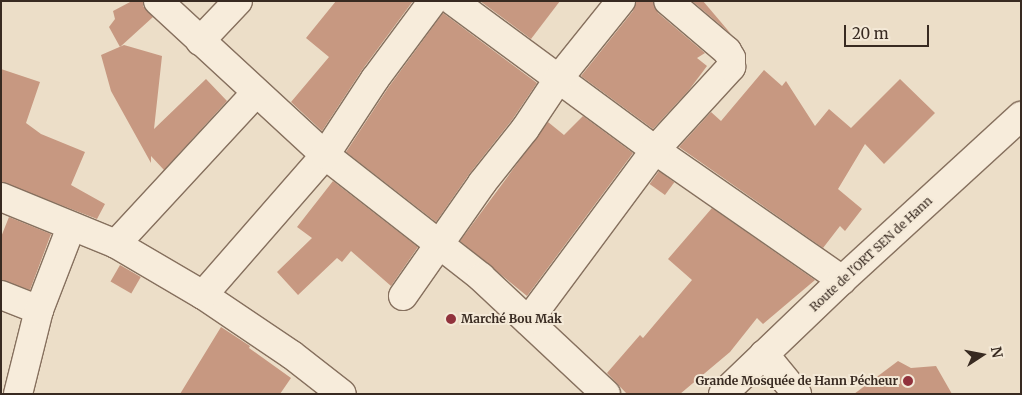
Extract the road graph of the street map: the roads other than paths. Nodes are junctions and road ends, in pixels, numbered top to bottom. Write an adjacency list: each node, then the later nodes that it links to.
1 (158, 1): 7 (street)
2 (238, 1): 7 (street)
3 (433, 1): 12 (street)
4 (454, 1): 8 (street)
5 (621, 1): 8 (street)
6 (668, 1): 11 (street)
7 (200, 41): 9 (street)
8 (559, 78): 11 (street); 16 (street)
9 (256, 93): 12 (street); 15 (street)
10 (1021, 116): 17 (street, Route de l'ORT SEN de Hann)
11 (656, 150): 17 (street); 22 (street)
12 (324, 155): 16 (street); 19 (street)
13 (1, 197): 14 (street)
14 (71, 227): 15 (street); 21 (street)
15 (116, 244): 19 (street)
16 (440, 245): 20 (street); 22 (street)
17 (842, 280): 23 (street, Route de l'ORT SEN de Hann)
18 (1, 295): 21 (street)
19 (203, 295): 25 (street)
20 (403, 296)
21 (39, 310): 24 (street)
22 (528, 321): 26 (street)
23 (764, 354): 27 (street, Route de l'ORT SEN de Hann); 28 (street)
24 (18, 394)
25 (342, 394)
26 (606, 394)
27 (724, 394)
28 (797, 394)

